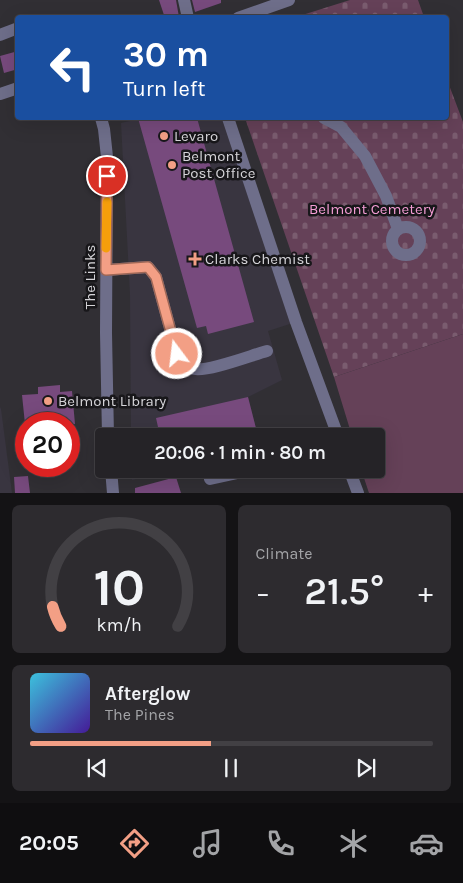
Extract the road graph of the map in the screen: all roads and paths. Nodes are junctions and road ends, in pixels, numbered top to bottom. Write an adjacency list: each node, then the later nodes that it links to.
1 (184, 0): 3 (street)
2 (289, 0): 4 (street)
3 (187, 15)
4 (246, 15)
5 (15, 29): 6 (street)
6 (0, 35)
7 (15, 89): 8 (street)
8 (0, 94)
9 (102, 120): 13 (street, The Links)
10 (229, 120): 16 (street)
11 (328, 120): 12 (street)
12 (398, 230)
13 (106, 270): 14 (street); 15 (street, The Links)
14 (267, 351)
15 (108, 428)
16 (335, 428)
17 (112, 478): 21 (street)
18 (214, 478): 20 (street)
19 (352, 478): 22 (street)
20 (210, 479)
21 (113, 493)
22 (358, 493)

